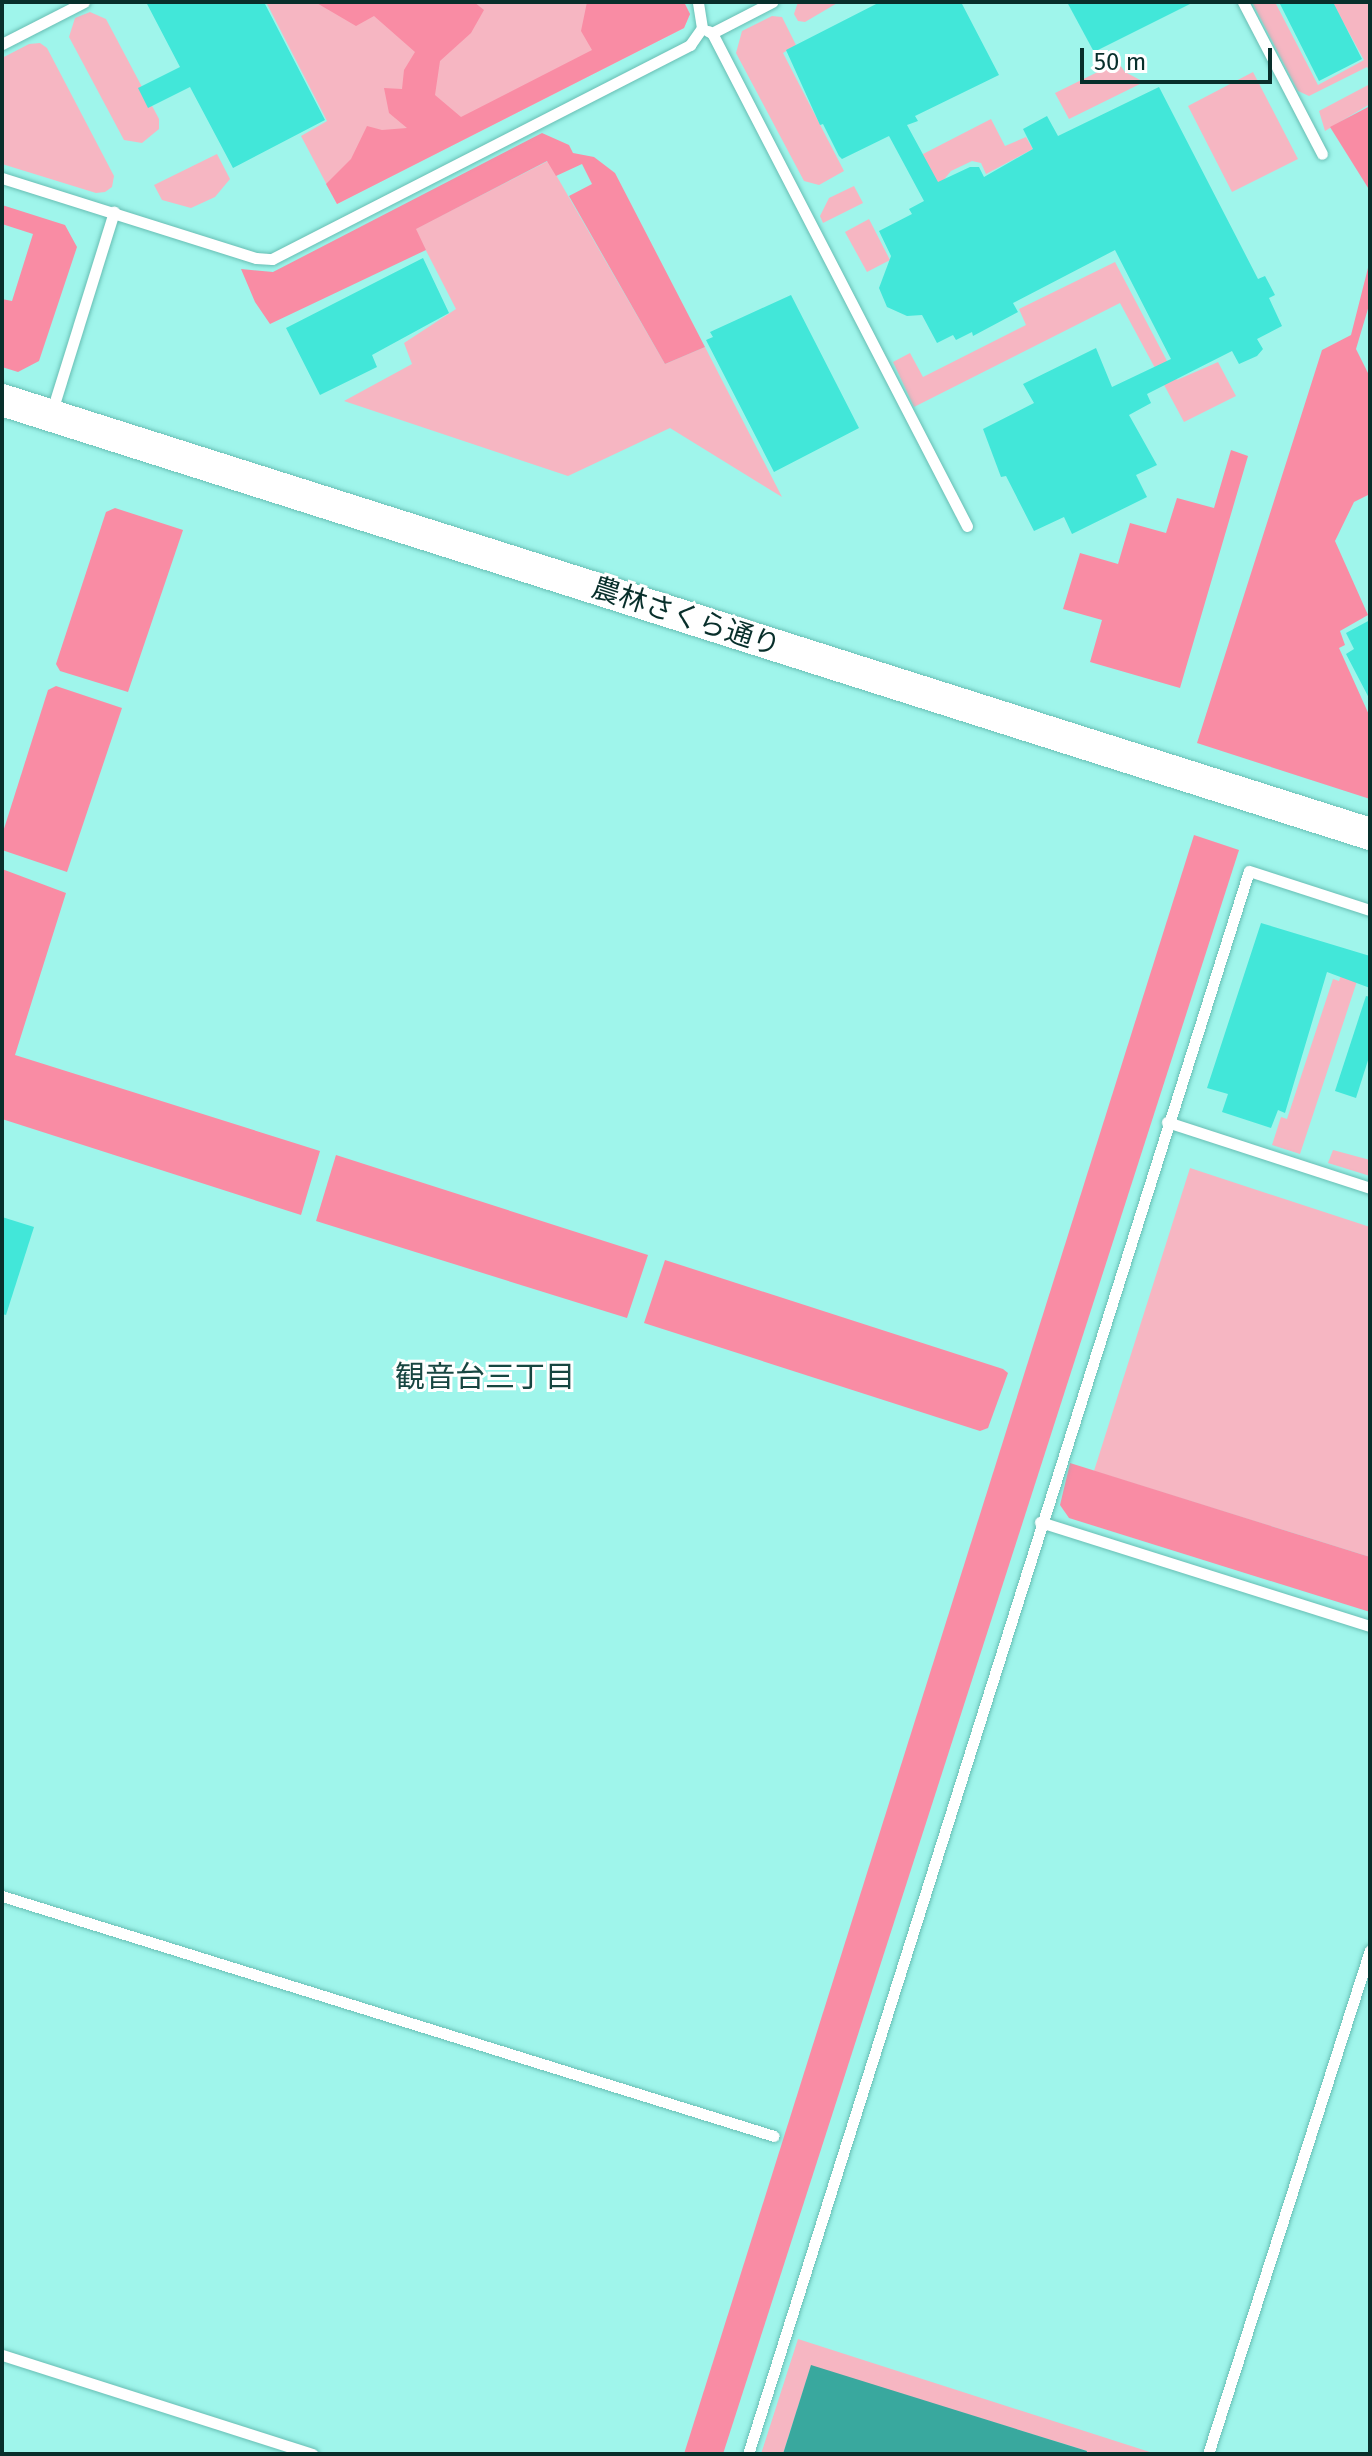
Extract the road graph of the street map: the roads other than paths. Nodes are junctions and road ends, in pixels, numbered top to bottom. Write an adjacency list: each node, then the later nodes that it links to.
1 (84, 2): 6 (lane)
2 (698, 2): 5 (lane)
3 (772, 2): 5 (lane)
4 (1243, 2): 7 (lane)
5 (707, 30): 9 (lane); 12 (lane)
6 (2, 44)
7 (1322, 154)
8 (2, 178): 9 (lane)
9 (114, 212): 11 (lane)
10 (2, 400): 11 (street, 農林さくら通り)
11 (51, 416): 13 (street, 農林さくら通り)
12 (967, 526)
13 (1370, 834)
14 (1370, 910): 15 (lane)
15 (1167, 1122): 16 (lane); 17 (lane)
16 (1370, 1188)
17 (1040, 1522): 18 (lane); 24 (lane)
18 (1370, 1626)
19 (2, 1896): 21 (lane)
20 (1370, 1950): 25 (lane)
21 (774, 2136)
22 (2, 2355): 23 (lane)
23 (313, 2454)
24 (748, 2454)
25 (1208, 2454)

